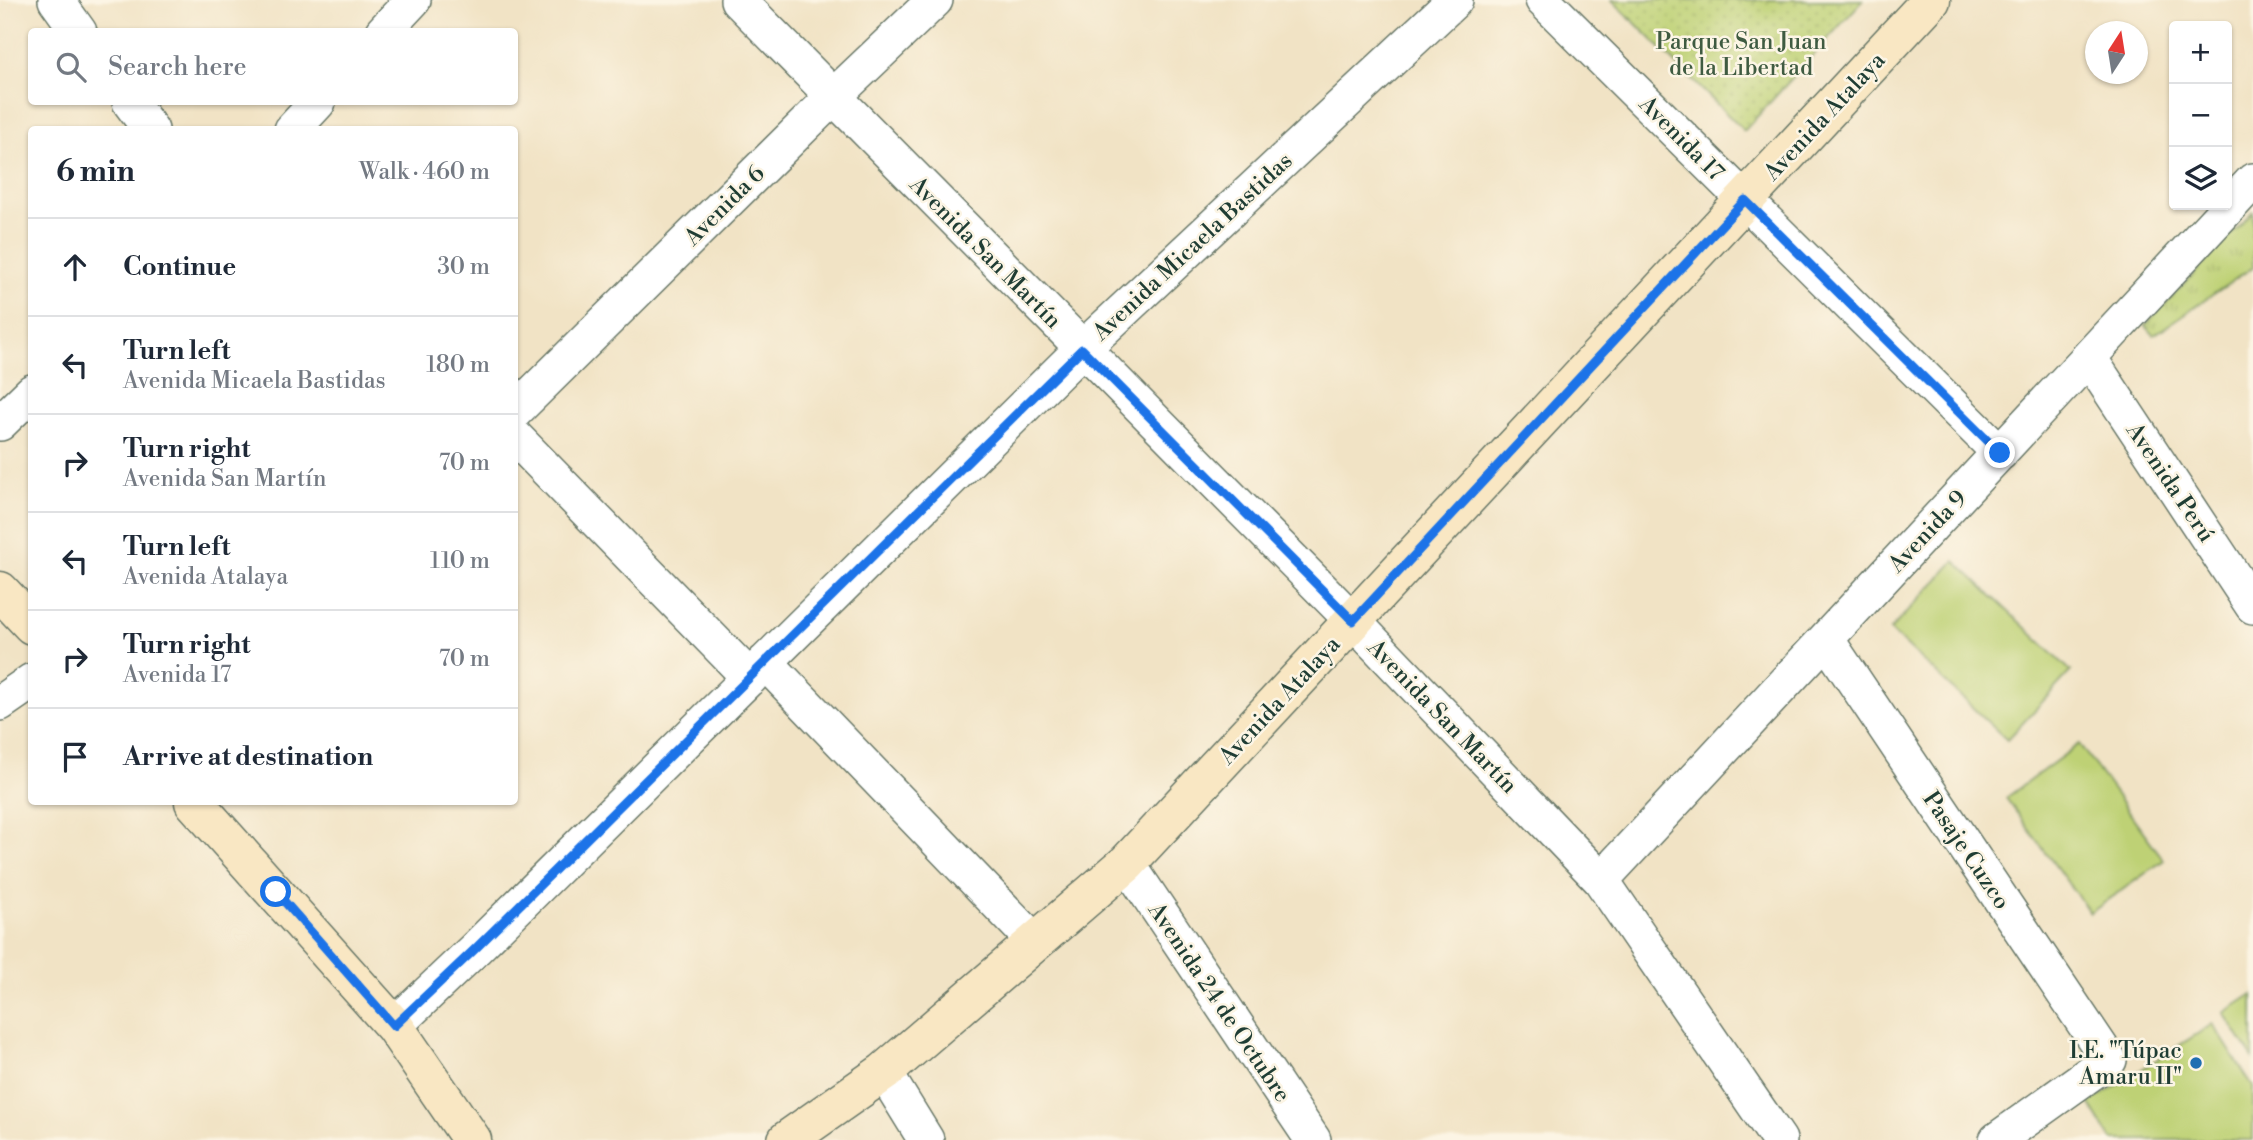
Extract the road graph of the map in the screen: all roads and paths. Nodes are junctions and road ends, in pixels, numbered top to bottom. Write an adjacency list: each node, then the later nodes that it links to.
1 (56, 0): 8 (street)
2 (413, 0): 9 (street)
3 (738, 0): 10 (street, Avenida San Martín)
4 (935, 0): 10 (street, Avenida 6)
5 (1455, 0): 17 (street, Avenida Micaela Bastidas)
6 (1542, 0): 16 (street, Avenida 17)
7 (1931, 0): 16 (street, Avenida Atalaya)
8 (76, 28)
9 (387, 28)
10 (832, 97): 17 (street, Avenida San Martín); 20 (street, Avenida 6)
11 (132, 105): 13 (street)
12 (315, 105): 14 (street)
13 (148, 126)
14 (296, 126)
15 (2253, 181): 18 (street, Avenida 9)
16 (1745, 200): 23 (street, Avenida 17); 27 (street, Avenida Atalaya)
17 (1082, 349): 27 (street, Avenida San Martín); 29 (street, Avenida Micaela Bastidas)
18 (2089, 358): 23 (street, Avenida 9); 25 (street, Avenida Perú)
19 (28, 396): 21 (street)
20 (518, 408)
21 (0, 423)
22 (518, 440): 29 (street)
23 (2000, 453): 28 (street, Avenida 9)
24 (0, 590): 26 (street)
25 (2253, 606)
26 (28, 621)
27 (1353, 621): 33 (street, Avenida Atalaya); 34 (street, Avenida San Martín)
28 (1826, 639): 34 (street, Avenida 9); 43 (street, Pasaje Cuzco)
29 (757, 670): 35 (street); 36 (street, Avenida Micaela Bastidas)
30 (28, 684): 31 (street)
31 (0, 703)
32 (197, 805): 36 (street)
33 (1127, 863): 35 (street, Avenida Atalaya); 41 (street, Avenida 24 de Octubre)
34 (1601, 880): 42 (street, Avenida San Martín)
35 (1035, 943): 37 (street, Avenida Atalaya)
36 (394, 1026): 38 (street)
37 (884, 1072): 39 (street, Avenida Atalaya); 40 (street)
38 (472, 1140)
39 (787, 1140)
40 (926, 1140)
41 (1313, 1140)
42 (1779, 1140)
43 (1997, 1140)

